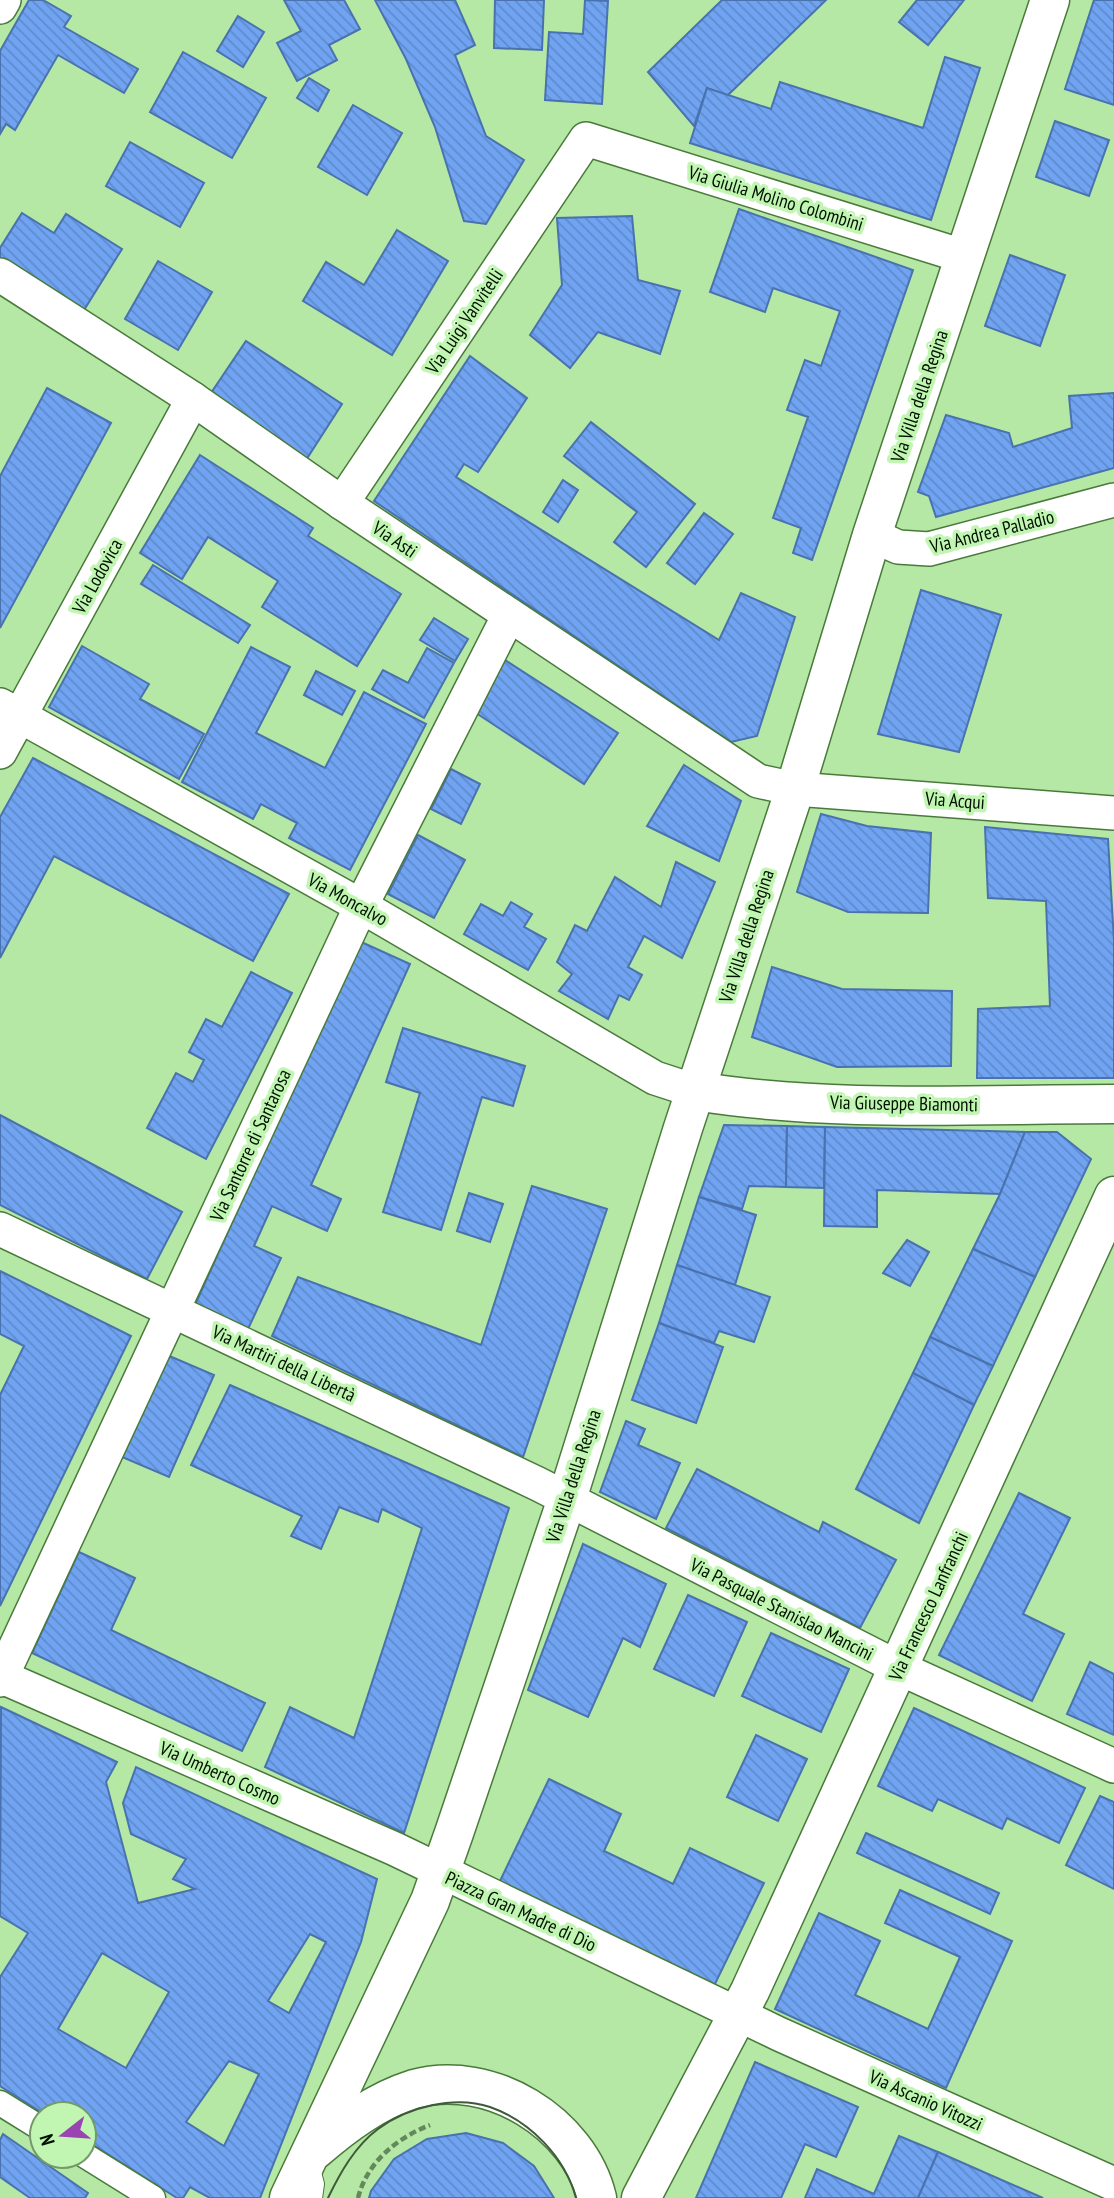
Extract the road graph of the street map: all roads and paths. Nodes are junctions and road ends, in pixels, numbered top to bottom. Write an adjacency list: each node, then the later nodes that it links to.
1 (4, 0): 3 (street)
2 (1050, 0): 5 (street, Via Villa della Regina)
3 (0, 7)
4 (586, 139): 5 (street, Via Giulia Molino Colombini); 9 (street, Via Luigi Vanvitelli)
5 (966, 257): 10 (street, Via Villa della Regina)
6 (0, 275): 7 (street, Via Asti)
7 (193, 399): 9 (street, Via Asti); 12 (street, Via Lodovica)
8 (1114, 500): 10 (street, Via Andrea Palladio)
9 (342, 503): 11 (street, Via Asti)
10 (872, 535): 14 (street, Via Villa della Regina)
11 (509, 615): 14 (street, Via Asti); 16 (street, Via Santorre di Santarosa)
12 (10, 711): 13 (street, Via Lodovica); 16 (street, Via Moncalvo)
13 (0, 752)
14 (795, 789): 15 (street, Via Acqui); 17 (street, Via Villa della Regina)
15 (1114, 813)
16 (361, 906): 17 (street, Via Moncalvo); 21 (street, Via Santorre di Santarosa)
17 (695, 1091): 18 (street, Via Giuseppe Biamonti); 22 (street, Via Villa della Regina)
18 (1114, 1104)
19 (1114, 1196): 23 (street, Via Francesco Lanfranchi)
20 (0, 1229): 21 (street, Via Martiri della Libertà)
21 (173, 1311): 22 (street, Via Martiri della Libertà); 24 (street, Via Santorre di Santarosa)
22 (567, 1499): 23 (street, Via Pasquale Stanislao Mancini); 26 (street, Via Villa della Regina)
23 (900, 1668): 25 (street, Via Pasquale Stanislao Mancini); 27 (street, Via Francesco Lanfranchi)
24 (1, 1677): 26 (street, Via Umberto Cosmo)
25 (1114, 1766)
26 (440, 1871): 27 (street, Piazza Gran Madre di Dio); 31 (street, Piazza Gran Madre di Dio)
27 (738, 2014): 33 (street, Via Ascanio Vitozzi); 39 (street)
28 (0, 2103): 29 (street)
29 (28, 2120)
30 (433, 2124): 37 (path)
31 (308, 2155): 35 (street, Piazza Gran Madre di Dio); 36 (lane); 38 (street)
32 (98, 2164): 34 (street)
33 (1114, 2184)
34 (153, 2198)
35 (289, 2198)
36 (313, 2198)
37 (358, 2198)
38 (597, 2198)
39 (642, 2198)

